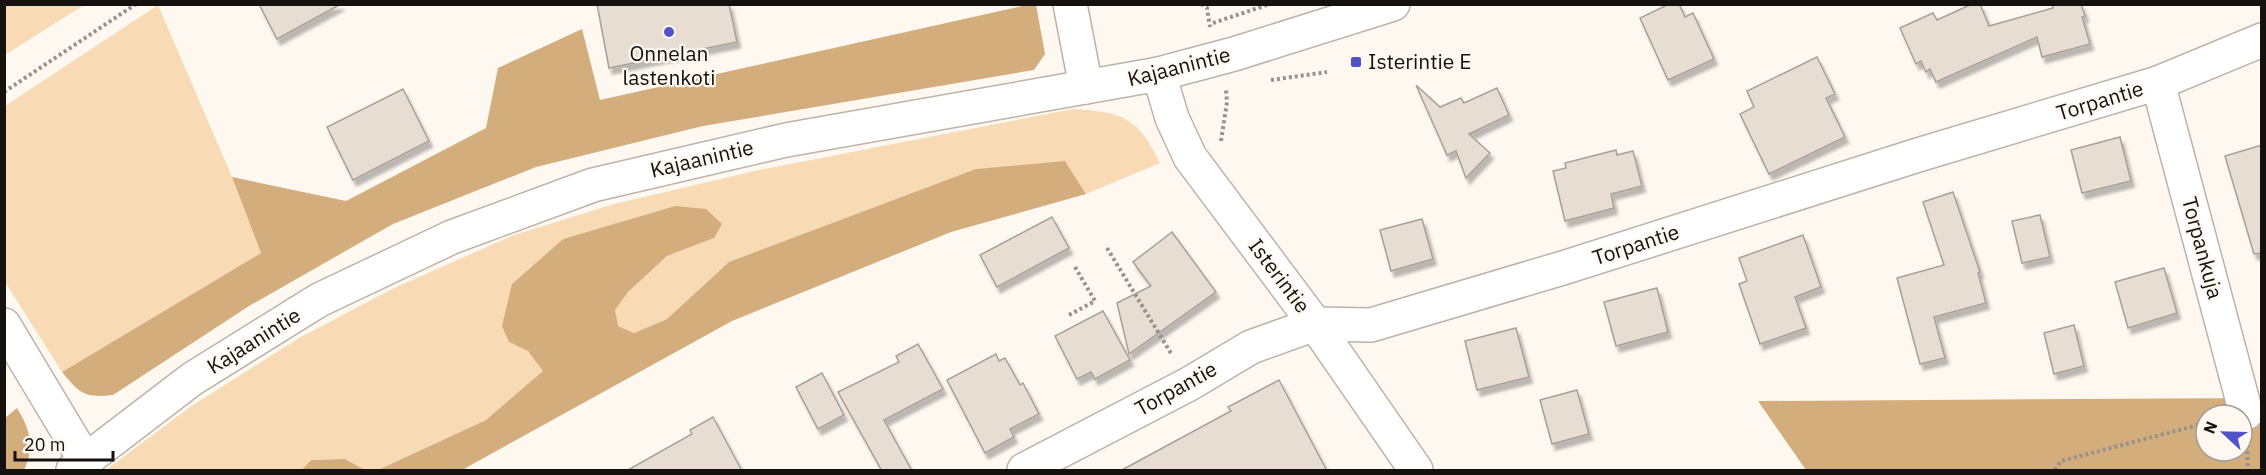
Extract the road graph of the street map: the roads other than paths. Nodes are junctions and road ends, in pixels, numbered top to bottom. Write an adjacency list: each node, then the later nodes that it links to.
1 (1070, 4): 6 (street)
2 (1393, 4): 4 (street, Kajaanintie)
3 (2262, 40): 5 (street, Torpantie)
4 (1159, 75): 6 (street, Kajaanintie); 7 (street, Isterintie)
5 (2158, 83): 7 (street, Torpantie); 9 (street, Torpankuja)
6 (1086, 87): 10 (street, Kajaanintie)
7 (1315, 324): 11 (street, Torpantie); 12 (street, Isterintie)
8 (4, 325): 10 (street)
9 (2243, 403)
10 (79, 465)
11 (1024, 471)
12 (1416, 471)

